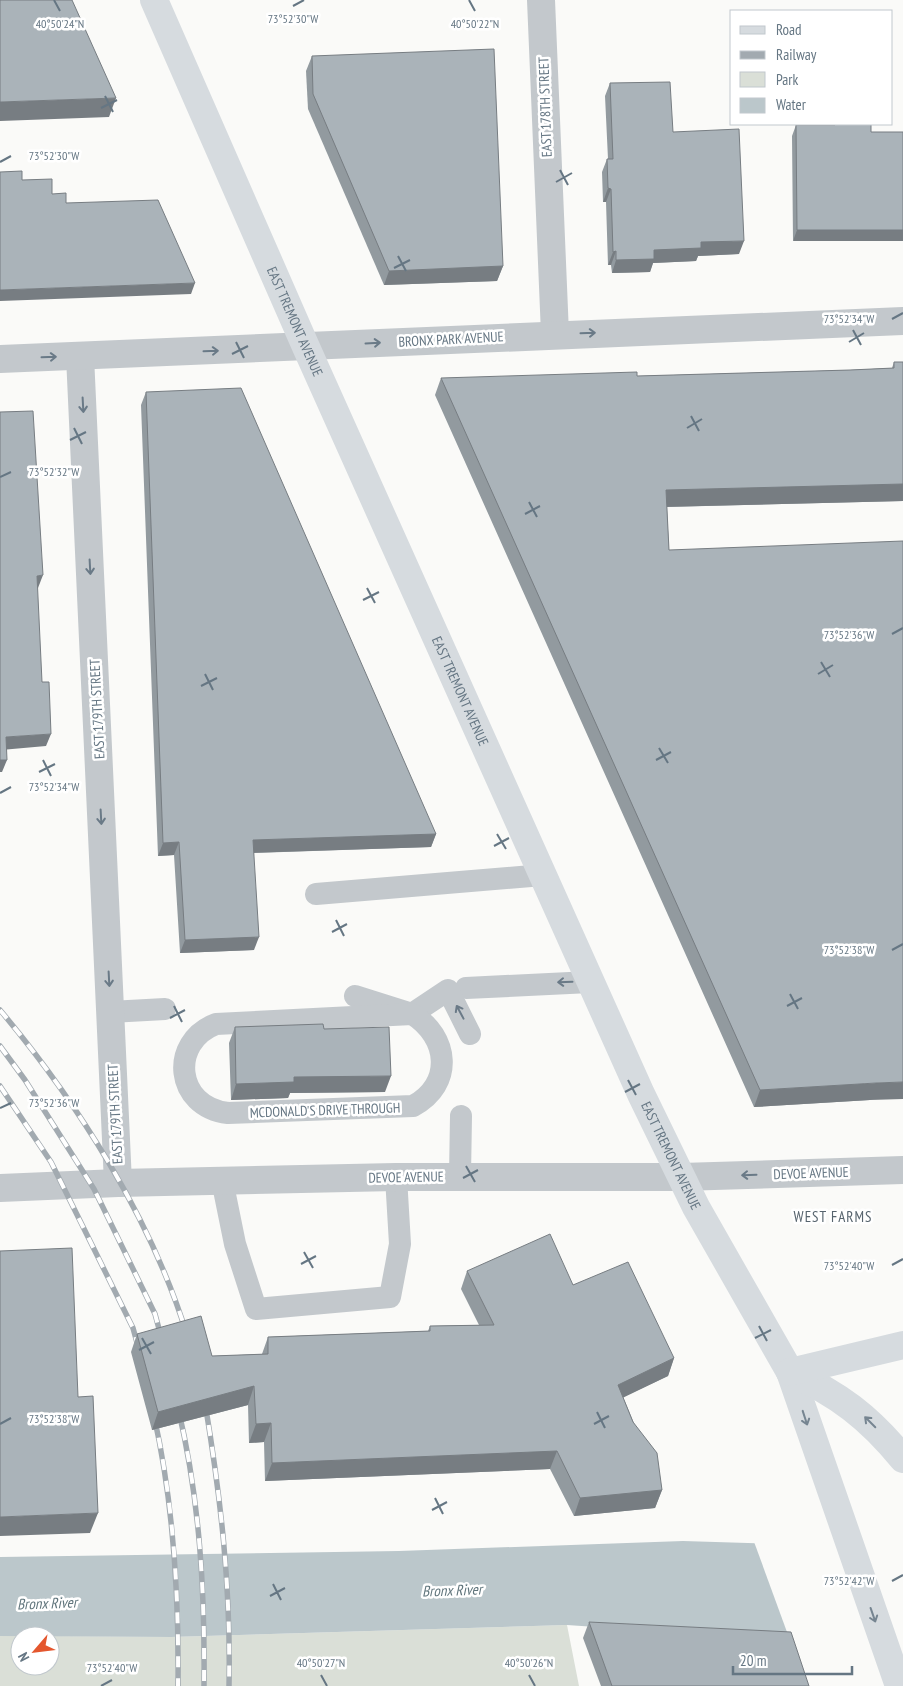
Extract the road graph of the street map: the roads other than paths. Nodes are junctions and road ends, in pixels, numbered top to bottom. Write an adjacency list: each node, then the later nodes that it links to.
1 (154, 0): 5 (main road, EAST TREMONT AVENUE)
2 (541, 0): 4 (street, EAST 178TH STREET)
3 (903, 321): 4 (street, BRONX PARK AVENUE, one-way to 3)
4 (555, 334): 5 (street, BRONX PARK AVENUE, one-way to 4)
5 (306, 347): 6 (street, BRONX PARK AVENUE, one-way to 5); 8 (main road, EAST TREMONT AVENUE)
6 (80, 356): 7 (street, BRONX PARK AVENUE, one-way to 6); 14 (street, EAST 179TH STREET, one-way to 14)
7 (0, 359)
8 (543, 875): 9 (lane); 10 (main road, EAST TREMONT AVENUE)
9 (316, 894)
10 (590, 982): 11 (lane, one-way to 11); 21 (main road, EAST TREMONT AVENUE)
11 (466, 988)
12 (355, 996): 15 (lane)
13 (165, 1008): 14 (lane)
14 (110, 1012): 23 (street, EAST 179TH STREET)
15 (412, 1014): 15 (lane, MCDONALD'S DRIVE THROUGH); 16 (lane, one-way to 15)
16 (470, 1034)
17 (461, 1116): 19 (lane)
18 (903, 1170): 21 (street, DEVOE AVENUE, one-way to 21)
19 (460, 1176): 20 (street, DEVOE AVENUE); 21 (street, DEVOE AVENUE)
20 (396, 1177): 22 (street, DEVOE AVENUE); 22 (lane)
21 (681, 1177): 26 (main road, EAST TREMONT AVENUE)
22 (222, 1180): 23 (street, DEVOE AVENUE)
23 (118, 1183): 24 (street, DEVOE AVENUE)
24 (0, 1188)
25 (903, 1345): 26 (main road)
26 (790, 1372): 27 (main road, one-way to 26); 28 (main road, EAST TREMONT AVENUE, one-way to 28)
27 (903, 1458)
28 (896, 1679)

